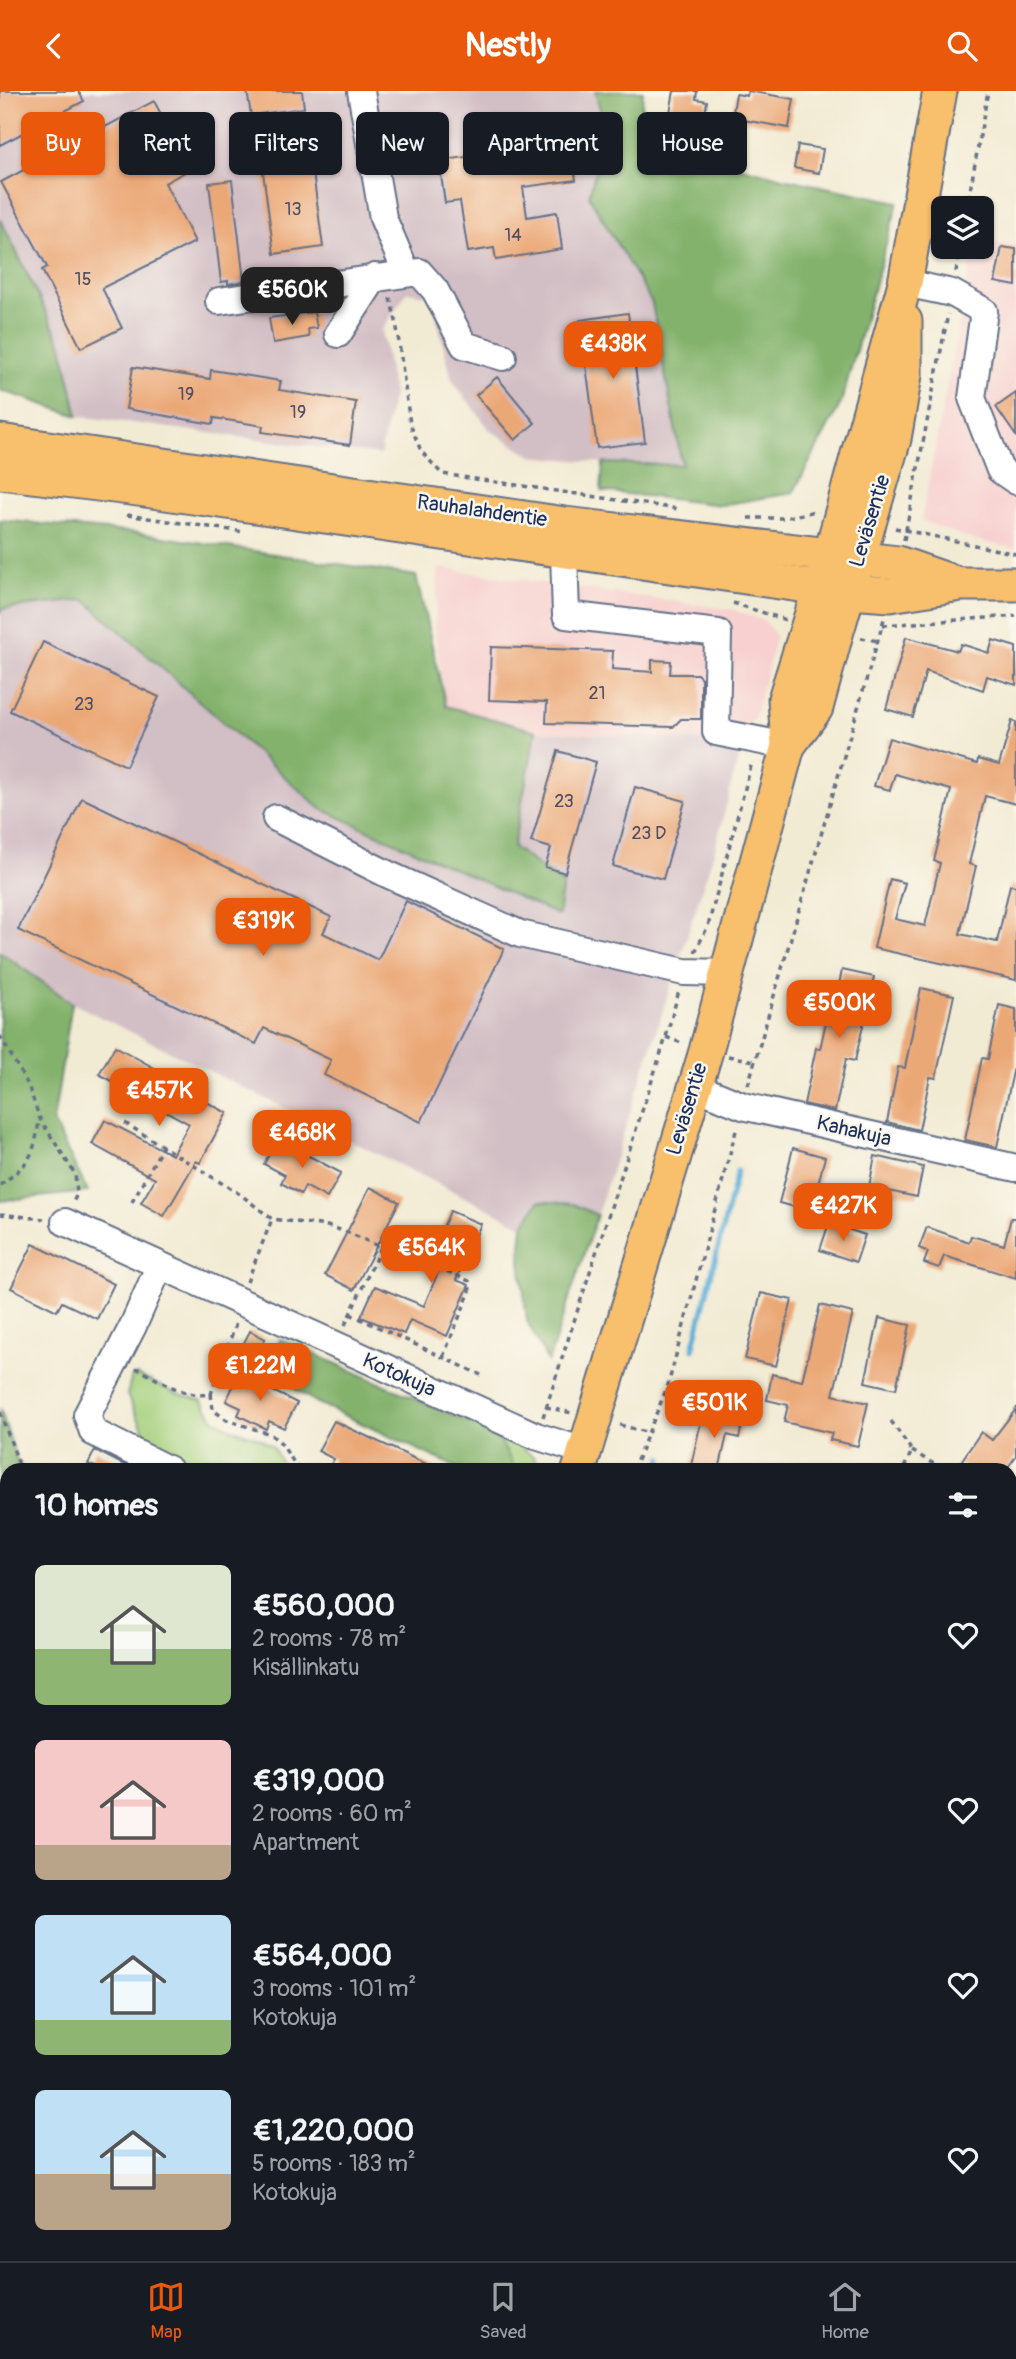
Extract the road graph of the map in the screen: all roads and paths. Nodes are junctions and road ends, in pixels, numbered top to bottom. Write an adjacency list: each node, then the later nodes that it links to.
1 (361, 91): 6 (street)
2 (988, 91): 4 (path)
3 (936, 92): 7 (main road, Leväsentie)
4 (969, 196)
5 (958, 259): 8 (path)
6 (387, 275): 9 (street); 10 (street); 11 (street); 15 (path)
7 (905, 283): 8 (street); 22 (main road, Leväsentie)
8 (952, 293): 14 (street); 21 (path)
9 (219, 301)
10 (338, 334)
11 (503, 357)
12 (0, 441): 22 (main road, Rauhalahdentie)
13 (0, 472): 20 (main road, Rauhalahdentie)
14 (1016, 481)
15 (677, 509)
16 (823, 509): 18 (path)
17 (124, 515): 19 (path)
18 (746, 518)
19 (249, 533)
20 (564, 552): 25 (main road, Rauhalahdentie); 29 (street)
21 (1016, 554)
22 (844, 557): 24 (main road, Rauhalahdentie); 25 (main road, Leväsentie)
23 (1016, 584): 24 (main road, Rauhalahdentie)
24 (961, 585): 25 (main road, Rauhalahdentie)
25 (833, 590): 29 (main road, Leväsentie)
26 (731, 602): 28 (path)
27 (1016, 616): 35 (path)
28 (789, 621)
29 (773, 742): 31 (path); 32 (main road, Leväsentie)
30 (276, 818): 31 (street)
31 (684, 972): 32 (street); 56 (path)
32 (728, 973): 34 (main road, Leväsentie)
33 (0, 1036): 36 (path)
34 (694, 1086): 35 (street, Kahakuja); 58 (main road, Leväsentie)
35 (743, 1106): 39 (street, Kahakuja); 62 (path)
36 (40, 1119): 40 (path); 44 (path)
37 (125, 1123): 38 (path)
38 (163, 1146): 41 (path); 43 (path)
39 (1016, 1168)
40 (0, 1185)
41 (132, 1202)
42 (0, 1214): 44 (path)
43 (272, 1219): 45 (path); 47 (path)
44 (65, 1222): 46 (street, Kotokuja)
45 (381, 1247): 48 (path); 50 (path)
46 (159, 1266): 47 (street, Kotokuja); 51 (street)
47 (242, 1304): 49 (street, Kotokuja); 53 (path)
48 (350, 1314): 49 (path); 50 (path)
49 (335, 1346): 56 (street, Kotokuja)
50 (443, 1357): 52 (path)
51 (116, 1358): 53 (path); 60 (street)
52 (481, 1375)
53 (211, 1394): 61 (path)
54 (0, 1412): 59 (path)
55 (891, 1421): 57 (path)
56 (536, 1436): 58 (street, Kotokuja)
57 (912, 1451): 63 (path); 64 (path)
58 (581, 1461)
59 (18, 1463)
60 (155, 1463)
61 (294, 1463)
62 (636, 1463)
63 (906, 1463)
64 (932, 1463)

